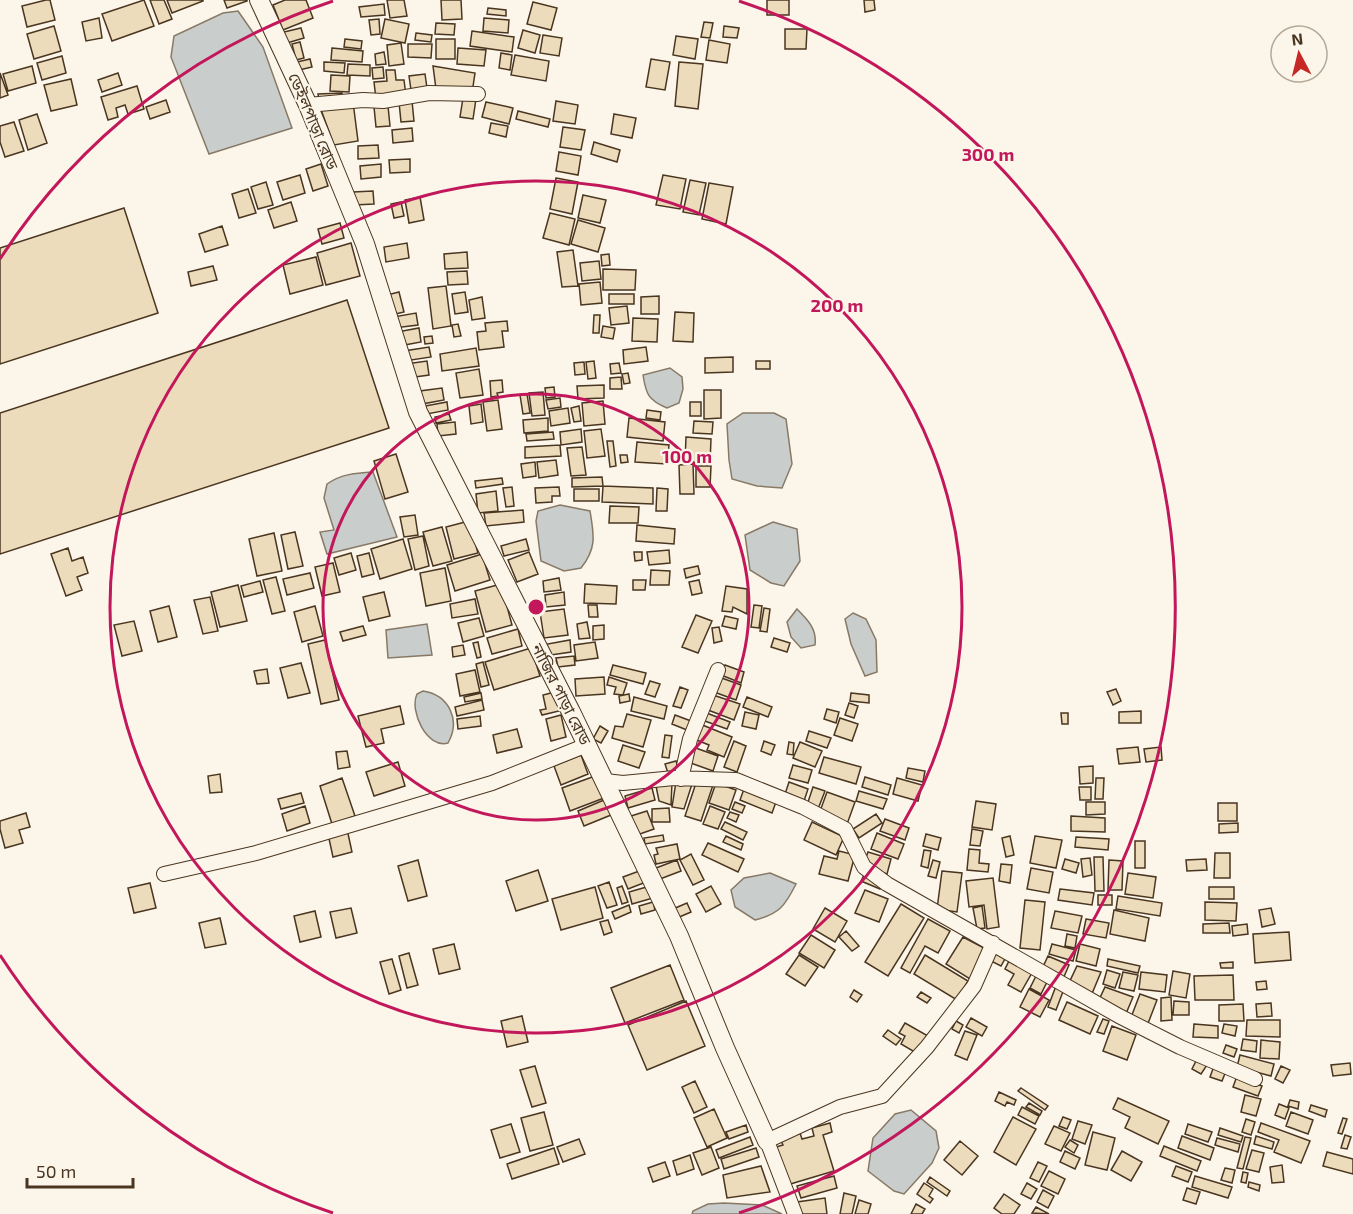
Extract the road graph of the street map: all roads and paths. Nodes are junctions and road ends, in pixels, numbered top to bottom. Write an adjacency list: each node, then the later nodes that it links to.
1 (259, 0): 3 (main road, ডেইলপাড়া রোড)
2 (478, 94): 3 (street)
3 (308, 105): 4 (main road, ডেইলপাড়া রোড)
4 (365, 244): 6 (main road, নাজির পাড়া রোড)
5 (718, 670): 7 (street)
6 (587, 745): 8 (main road, নাজির পাড়া রোড); 9 (street)
7 (681, 778): 8 (street); 10 (street)
8 (605, 782): 12 (main road, নাজির পাড়া রোড)
9 (164, 874)
10 (993, 943): 11 (street); 12 (street)
11 (1255, 1078)
12 (767, 1141): 13 (street)
13 (795, 1214)

